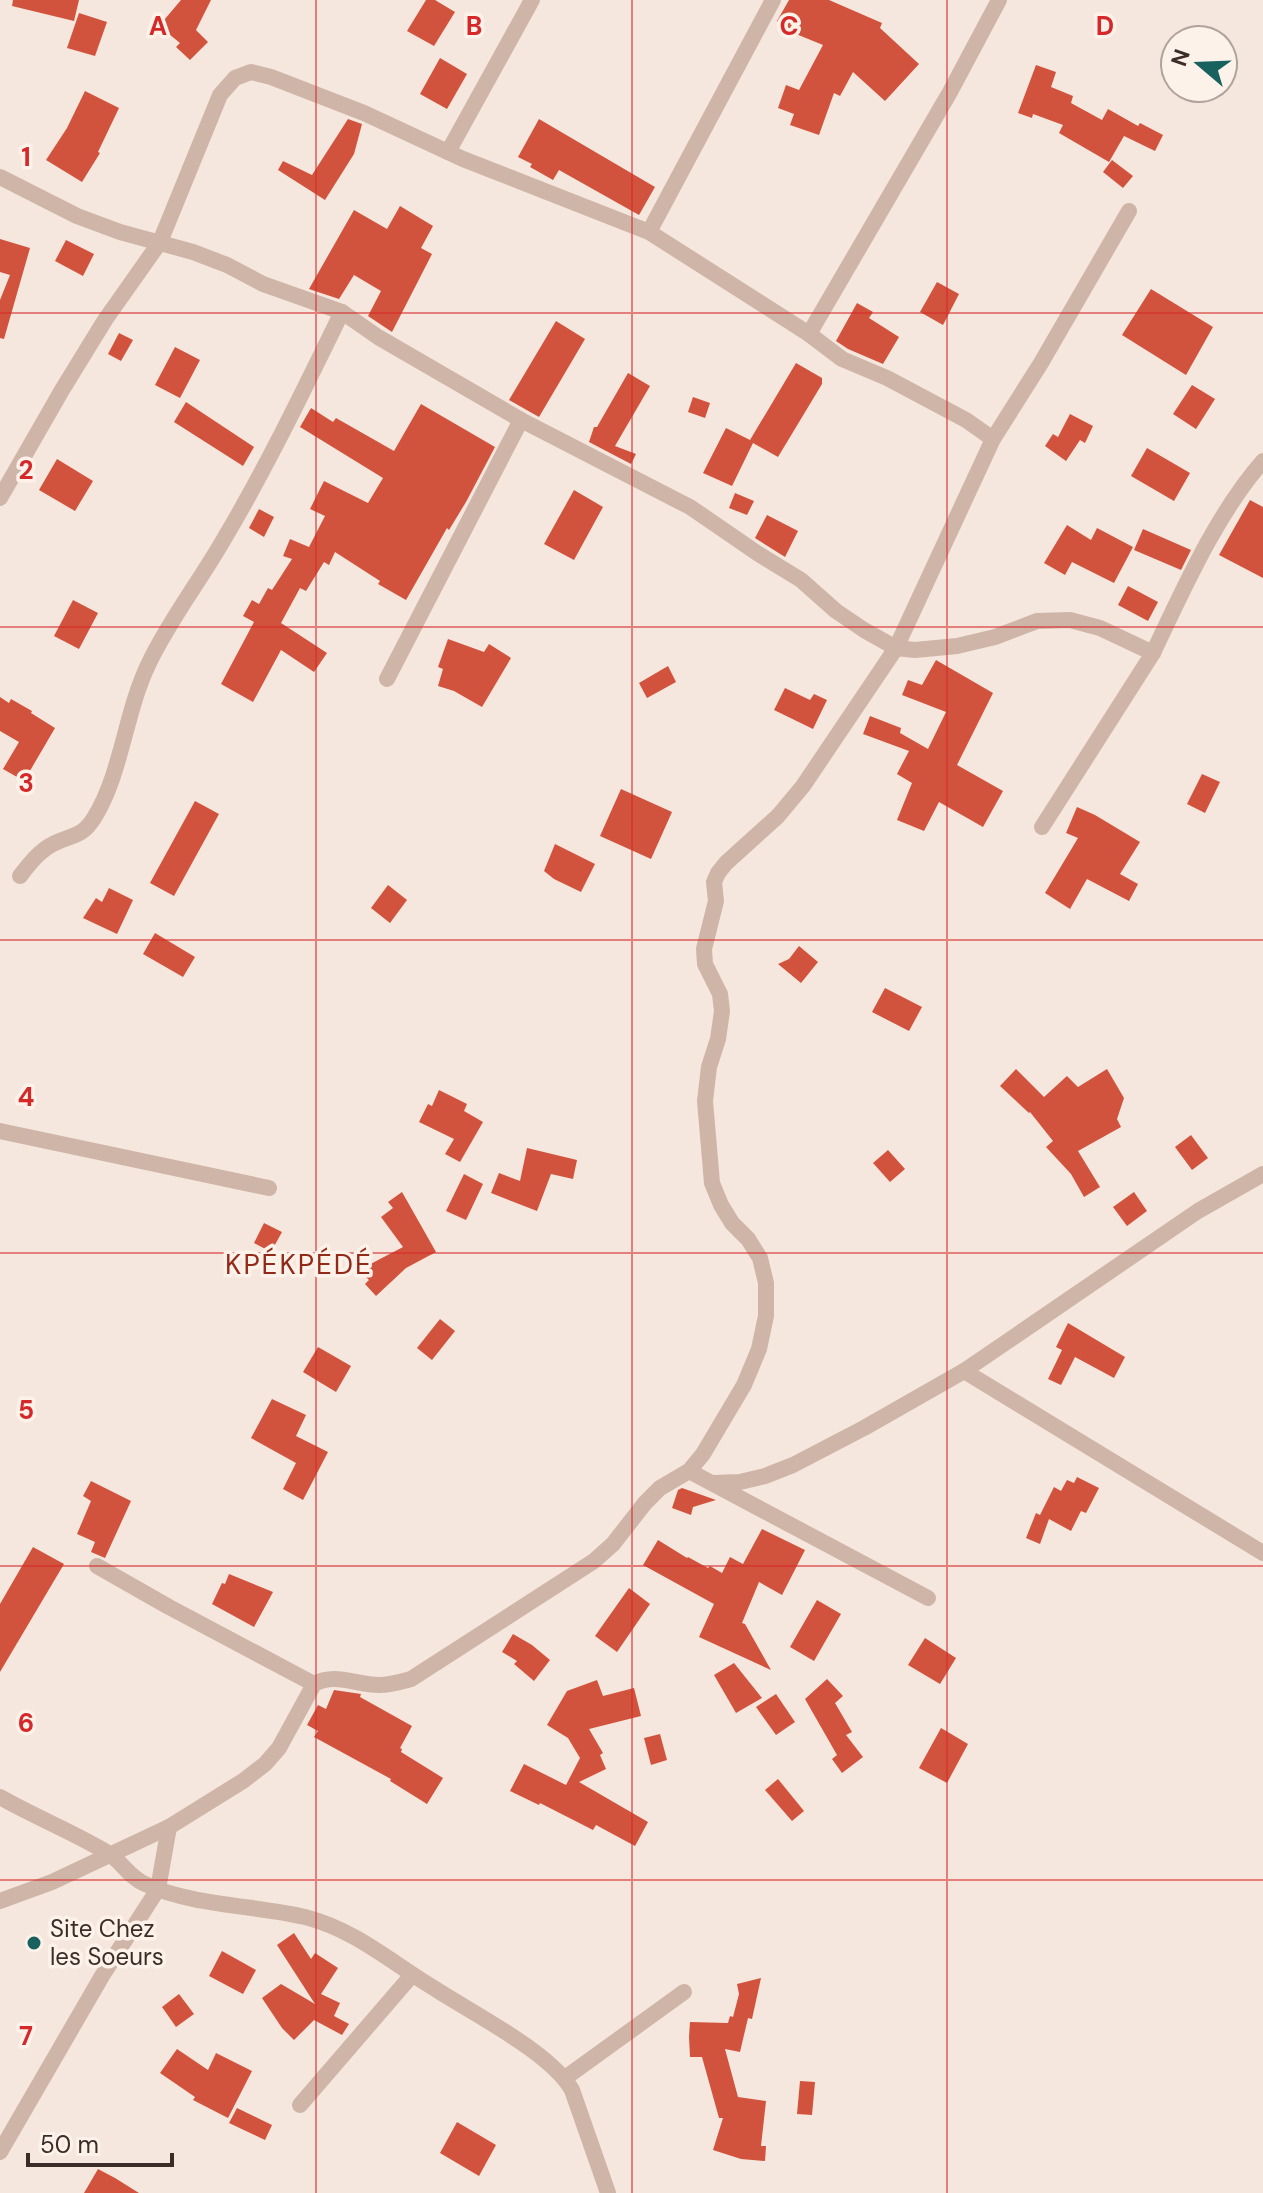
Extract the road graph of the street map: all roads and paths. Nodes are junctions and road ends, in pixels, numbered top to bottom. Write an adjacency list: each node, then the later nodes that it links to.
1 (532, 0): 4 (street)
2 (773, 0): 7 (street)
3 (999, 0): 10 (street)
4 (448, 152): 7 (street); 8 (street)
5 (1, 173): 8 (street)
6 (1129, 211): 12 (street)
7 (649, 232): 10 (street)
8 (160, 242): 9 (street); 14 (street)
9 (342, 312): 11 (street); 19 (street)
10 (809, 334): 12 (street)
11 (521, 420): 15 (street); 17 (street)
12 (993, 439): 15 (street)
13 (1263, 461): 16 (street)
14 (0, 498)
15 (896, 648): 16 (street); 24 (street)
16 (1153, 653): 18 (street)
17 (387, 679)
18 (1042, 827)
19 (20, 876)
20 (0, 1131): 22 (street)
21 (1263, 1174): 23 (street)
22 (269, 1188)
23 (964, 1371): 25 (street); 26 (street)
24 (689, 1471): 25 (street); 29 (street)
25 (713, 1483): 28 (street)
26 (1263, 1553)
27 (97, 1566): 29 (street)
28 (928, 1598)
29 (314, 1684): 31 (street)
30 (0, 1797): 32 (street)
31 (169, 1827): 32 (street); 33 (street)
32 (111, 1855): 33 (street); 34 (street)
33 (158, 1889): 35 (street); 39 (street)
34 (0, 1901)
35 (412, 1975): 37 (street); 38 (street)
36 (684, 1992): 37 (street)
37 (565, 2078): 40 (street)
38 (300, 2105)
39 (0, 2152)
40 (608, 2193)

